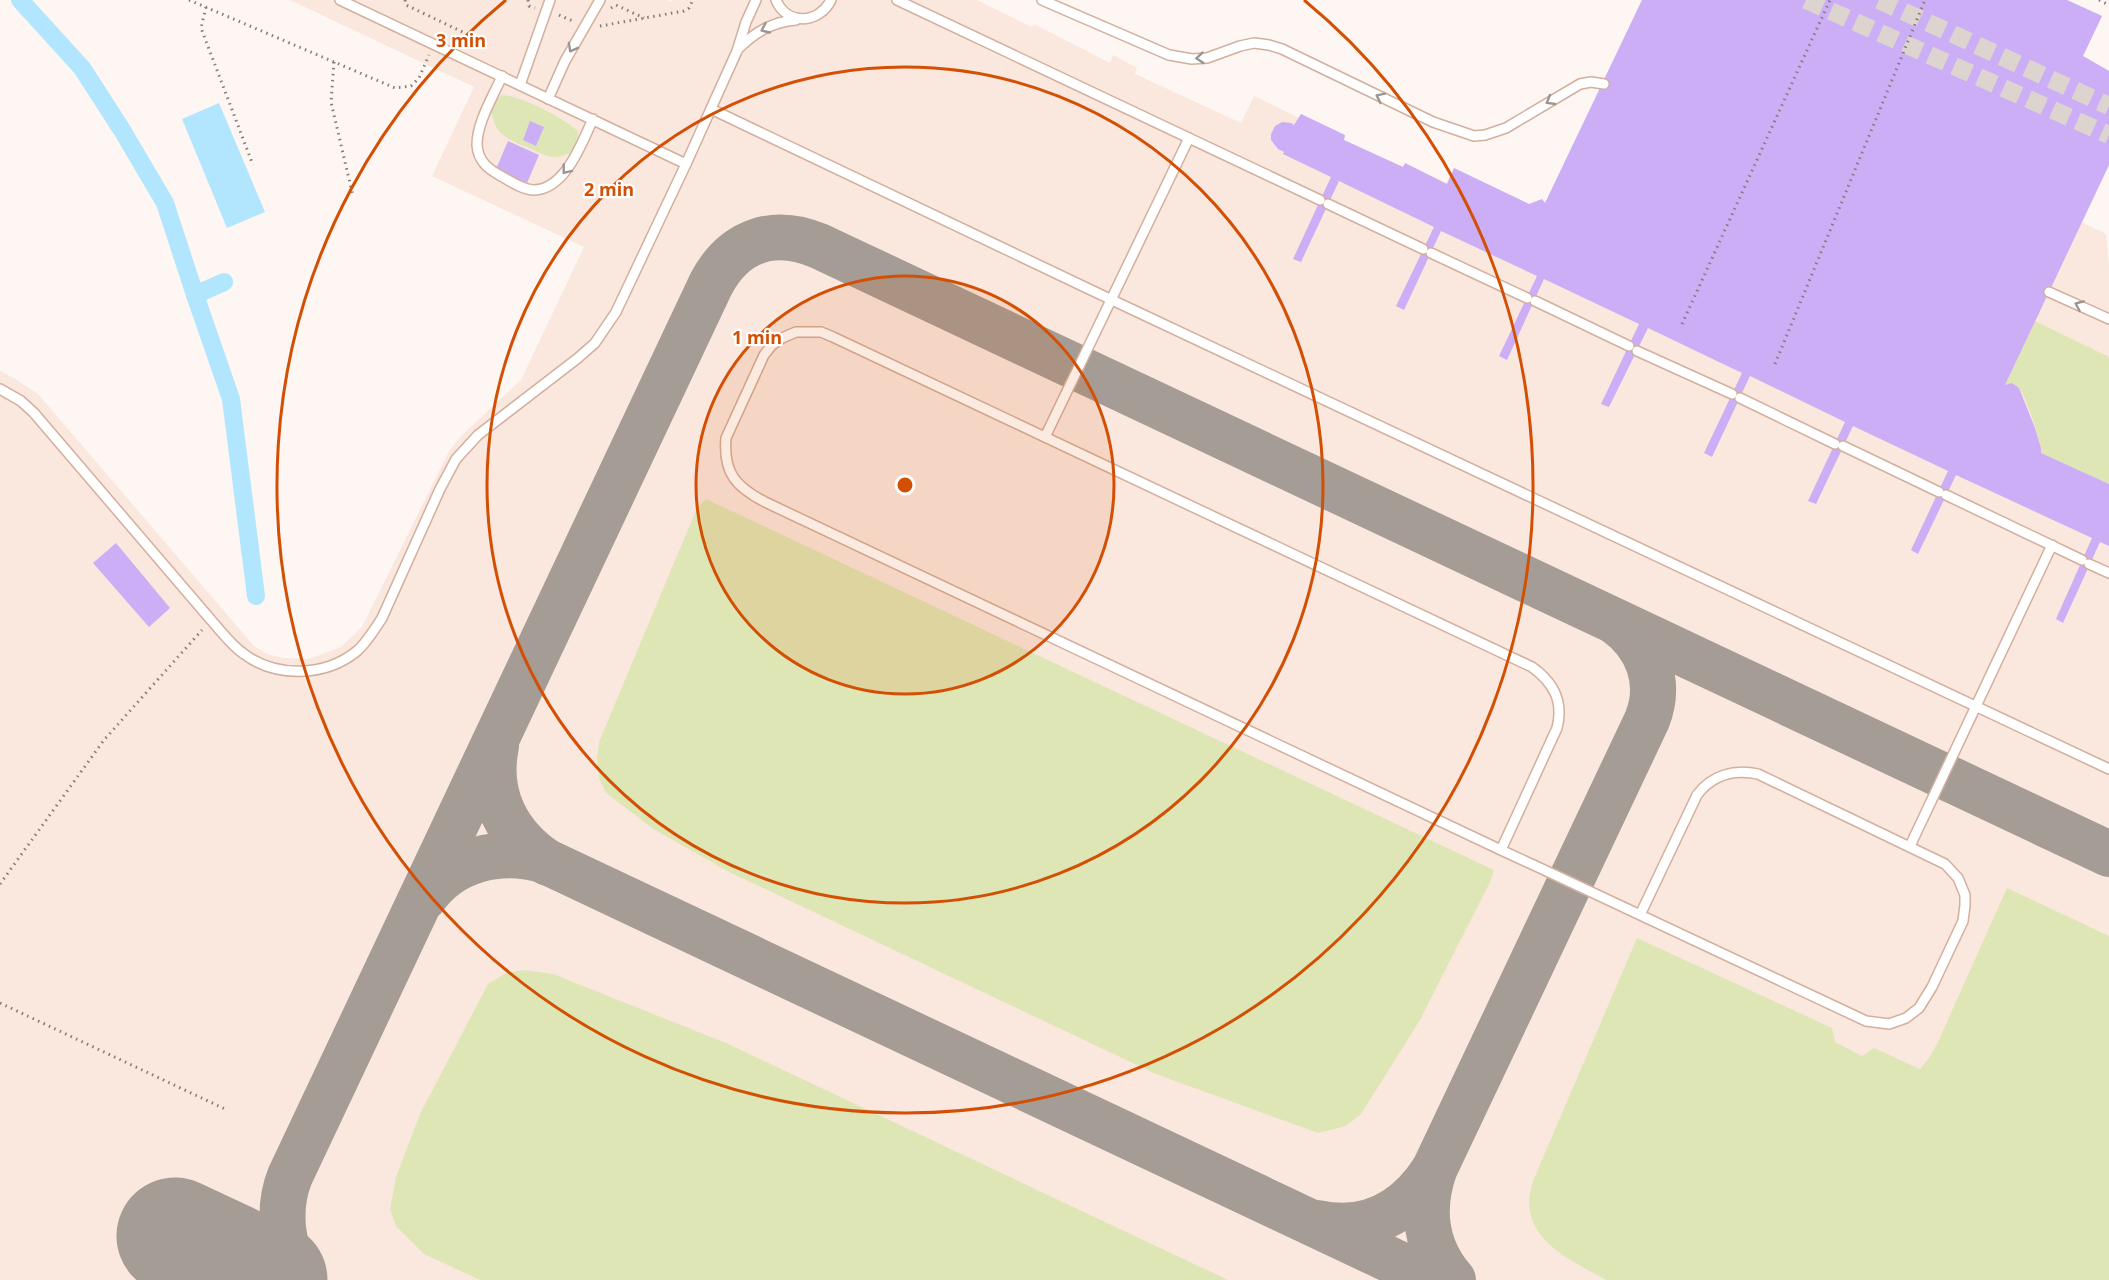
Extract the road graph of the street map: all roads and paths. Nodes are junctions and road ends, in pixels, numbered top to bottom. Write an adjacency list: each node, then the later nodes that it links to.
1 (189, 0): 16 (path)
2 (340, 0): 23 (lane)
3 (405, 0): 19 (path)
4 (550, 0): 25 (lane)
5 (600, 0): 26 (lane, one-way to 26)
6 (693, 0): 18 (path)
7 (756, 0): 20 (lane)
8 (776, 0): 17 (lane)
9 (831, 0): 17 (lane)
10 (897, 0): 29 (lane)
11 (1042, 0): 24 (lane, one-way to 11)
12 (1830, 0): 36 (path)
13 (1925, 0): 37 (path)
14 (2099, 0): 15 (path)
15 (2109, 5)
16 (206, 7): 21 (path); 31 (path)
17 (799, 20): 20 (lane, one-way to 20)
18 (600, 26)
19 (469, 34)
20 (737, 51): 27 (lane)
21 (334, 62): 22 (path); 32 (path)
22 (426, 63)
23 (501, 76): 25 (lane); 28 (lane, one-way to 23)
24 (1604, 84)
25 (520, 85): 26 (lane)
26 (548, 99): 28 (lane)
27 (711, 109): 30 (lane); 34 (lane)
28 (593, 119): 30 (lane)
29 (1189, 138): 34 (lane); 40 (lane)
30 (686, 164): 42 (lane)
31 (253, 165)
32 (353, 196)
33 (2049, 292): 35 (lane, one-way to 33)
34 (1112, 300): 39 (lane); 43 (lane)
35 (2109, 319)
36 (1682, 324)
37 (1775, 364)
38 (0, 389): 42 (lane)
39 (1045, 437): 46 (lane); 46 (lane)
40 (2052, 545): 41 (lane); 43 (lane)
41 (2109, 573)
42 (212, 620): 47 (path)
43 (1976, 706): 44 (lane); 45 (lane)
44 (2109, 769)
45 (1910, 846): 48 (lane); 48 (lane)
46 (1501, 850): 48 (lane)
47 (0, 884)
48 (1640, 915)
49 (0, 1004): 50 (path)
50 (225, 1109)

